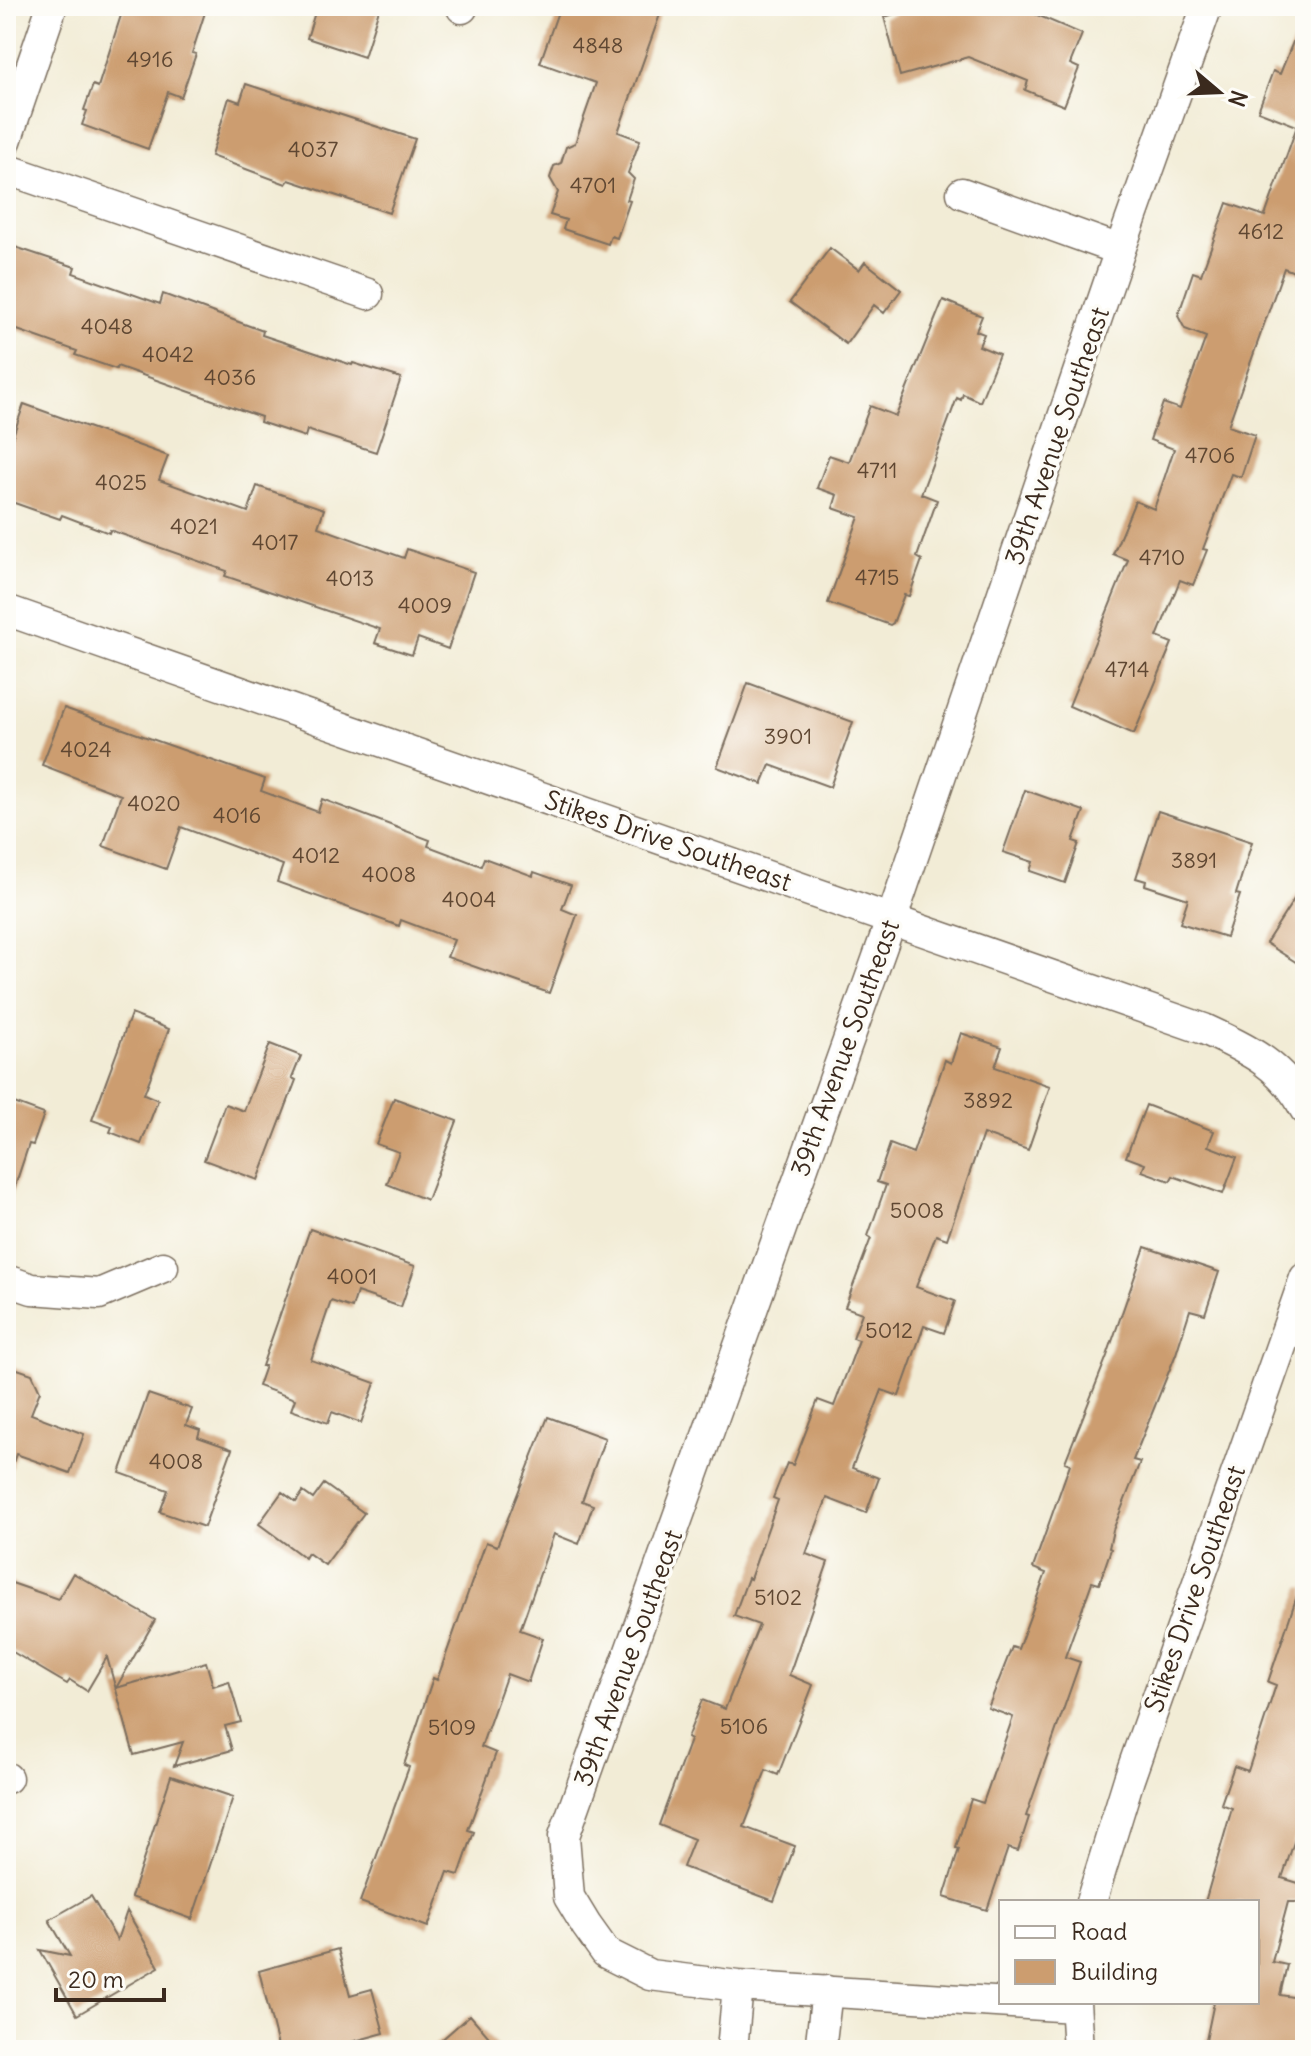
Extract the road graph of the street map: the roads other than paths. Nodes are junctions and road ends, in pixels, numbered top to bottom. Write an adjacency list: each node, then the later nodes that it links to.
1 (52, 6): 3 (street)
2 (1207, 6): 6 (street, 39th Avenue Southeast)
3 (6, 141)
4 (6, 169): 7 (street)
5 (962, 193): 6 (street)
6 (1120, 250): 9 (street, 39th Avenue Southeast)
7 (368, 294)
8 (6, 610): 9 (street, Stikes Drive Southeast)
9 (892, 918): 10 (street, Stikes Drive Southeast); 15 (street, 39th Avenue Southeast)
10 (1305, 1109)
11 (163, 1267): 13 (street)
12 (1305, 1278): 14 (street, Stikes Drive Southeast)
13 (6, 1280)
14 (1092, 1900)
15 (738, 1986): 16 (street, 39th Avenue Southeast); 19 (street)
16 (827, 1991): 17 (street, 39th Avenue Southeast); 20 (street)
17 (999, 2001)
18 (1074, 2005): 21 (street)
19 (732, 2050)
20 (820, 2050)
21 (1078, 2050)

